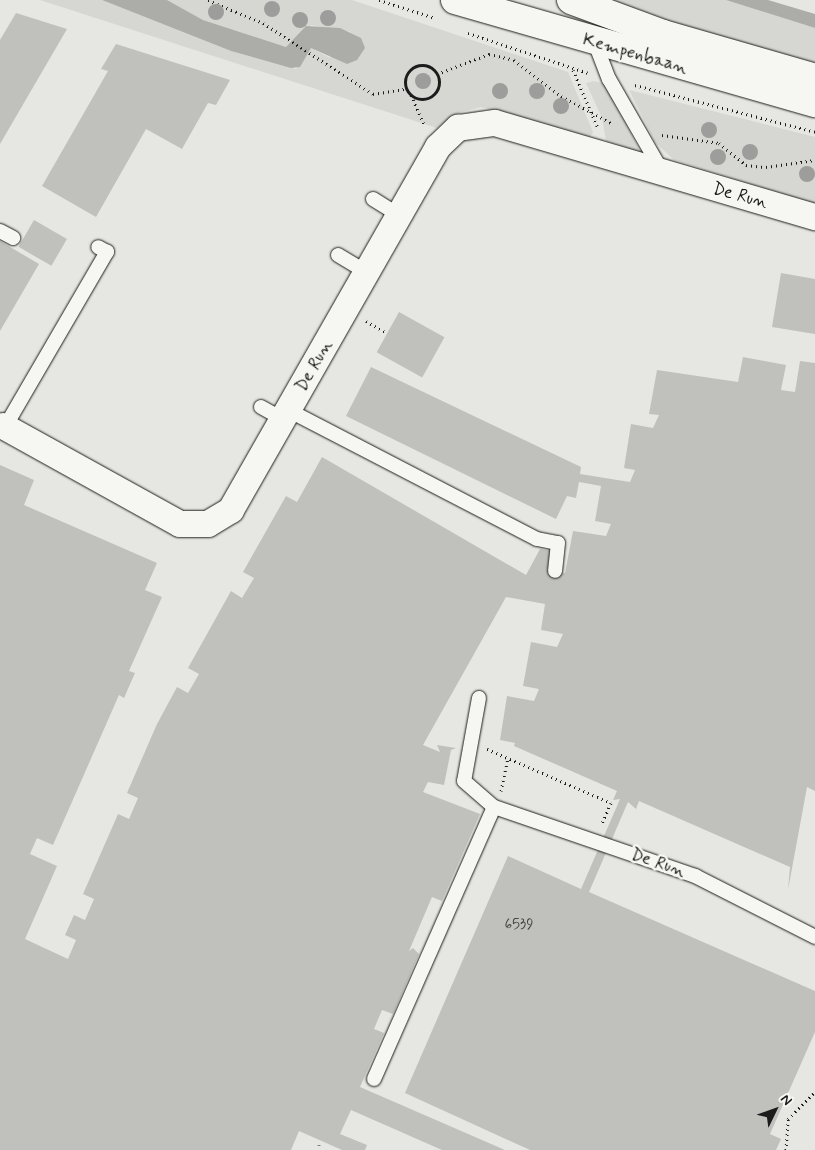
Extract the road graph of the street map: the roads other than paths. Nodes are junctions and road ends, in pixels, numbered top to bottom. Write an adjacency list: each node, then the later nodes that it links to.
1 (455, 0): 3 (main road, Kempenbaan)
2 (571, 0): 4 (main road, Kempenbaan)
3 (595, 43): 5 (main road, Kempenbaan); 6 (lane)
4 (815, 78)
5 (815, 103)
6 (665, 175): 8 (street, De Run); 9 (street, De Run)
7 (373, 199): 8 (lane)
8 (399, 215): 14 (street, De Run)
9 (815, 217)
10 (0, 231): 11 (lane)
11 (13, 238)
12 (98, 246): 16 (lane)
13 (338, 255): 14 (lane)
14 (366, 272): 15 (street, De Run)
15 (278, 412): 16 (street, De Run); 17 (lane)
16 (3, 426)
17 (554, 571)
18 (478, 698): 19 (lane, De Run)
19 (494, 807): 20 (lane, De Run); 21 (lane)
20 (815, 936)
21 (374, 1079)

